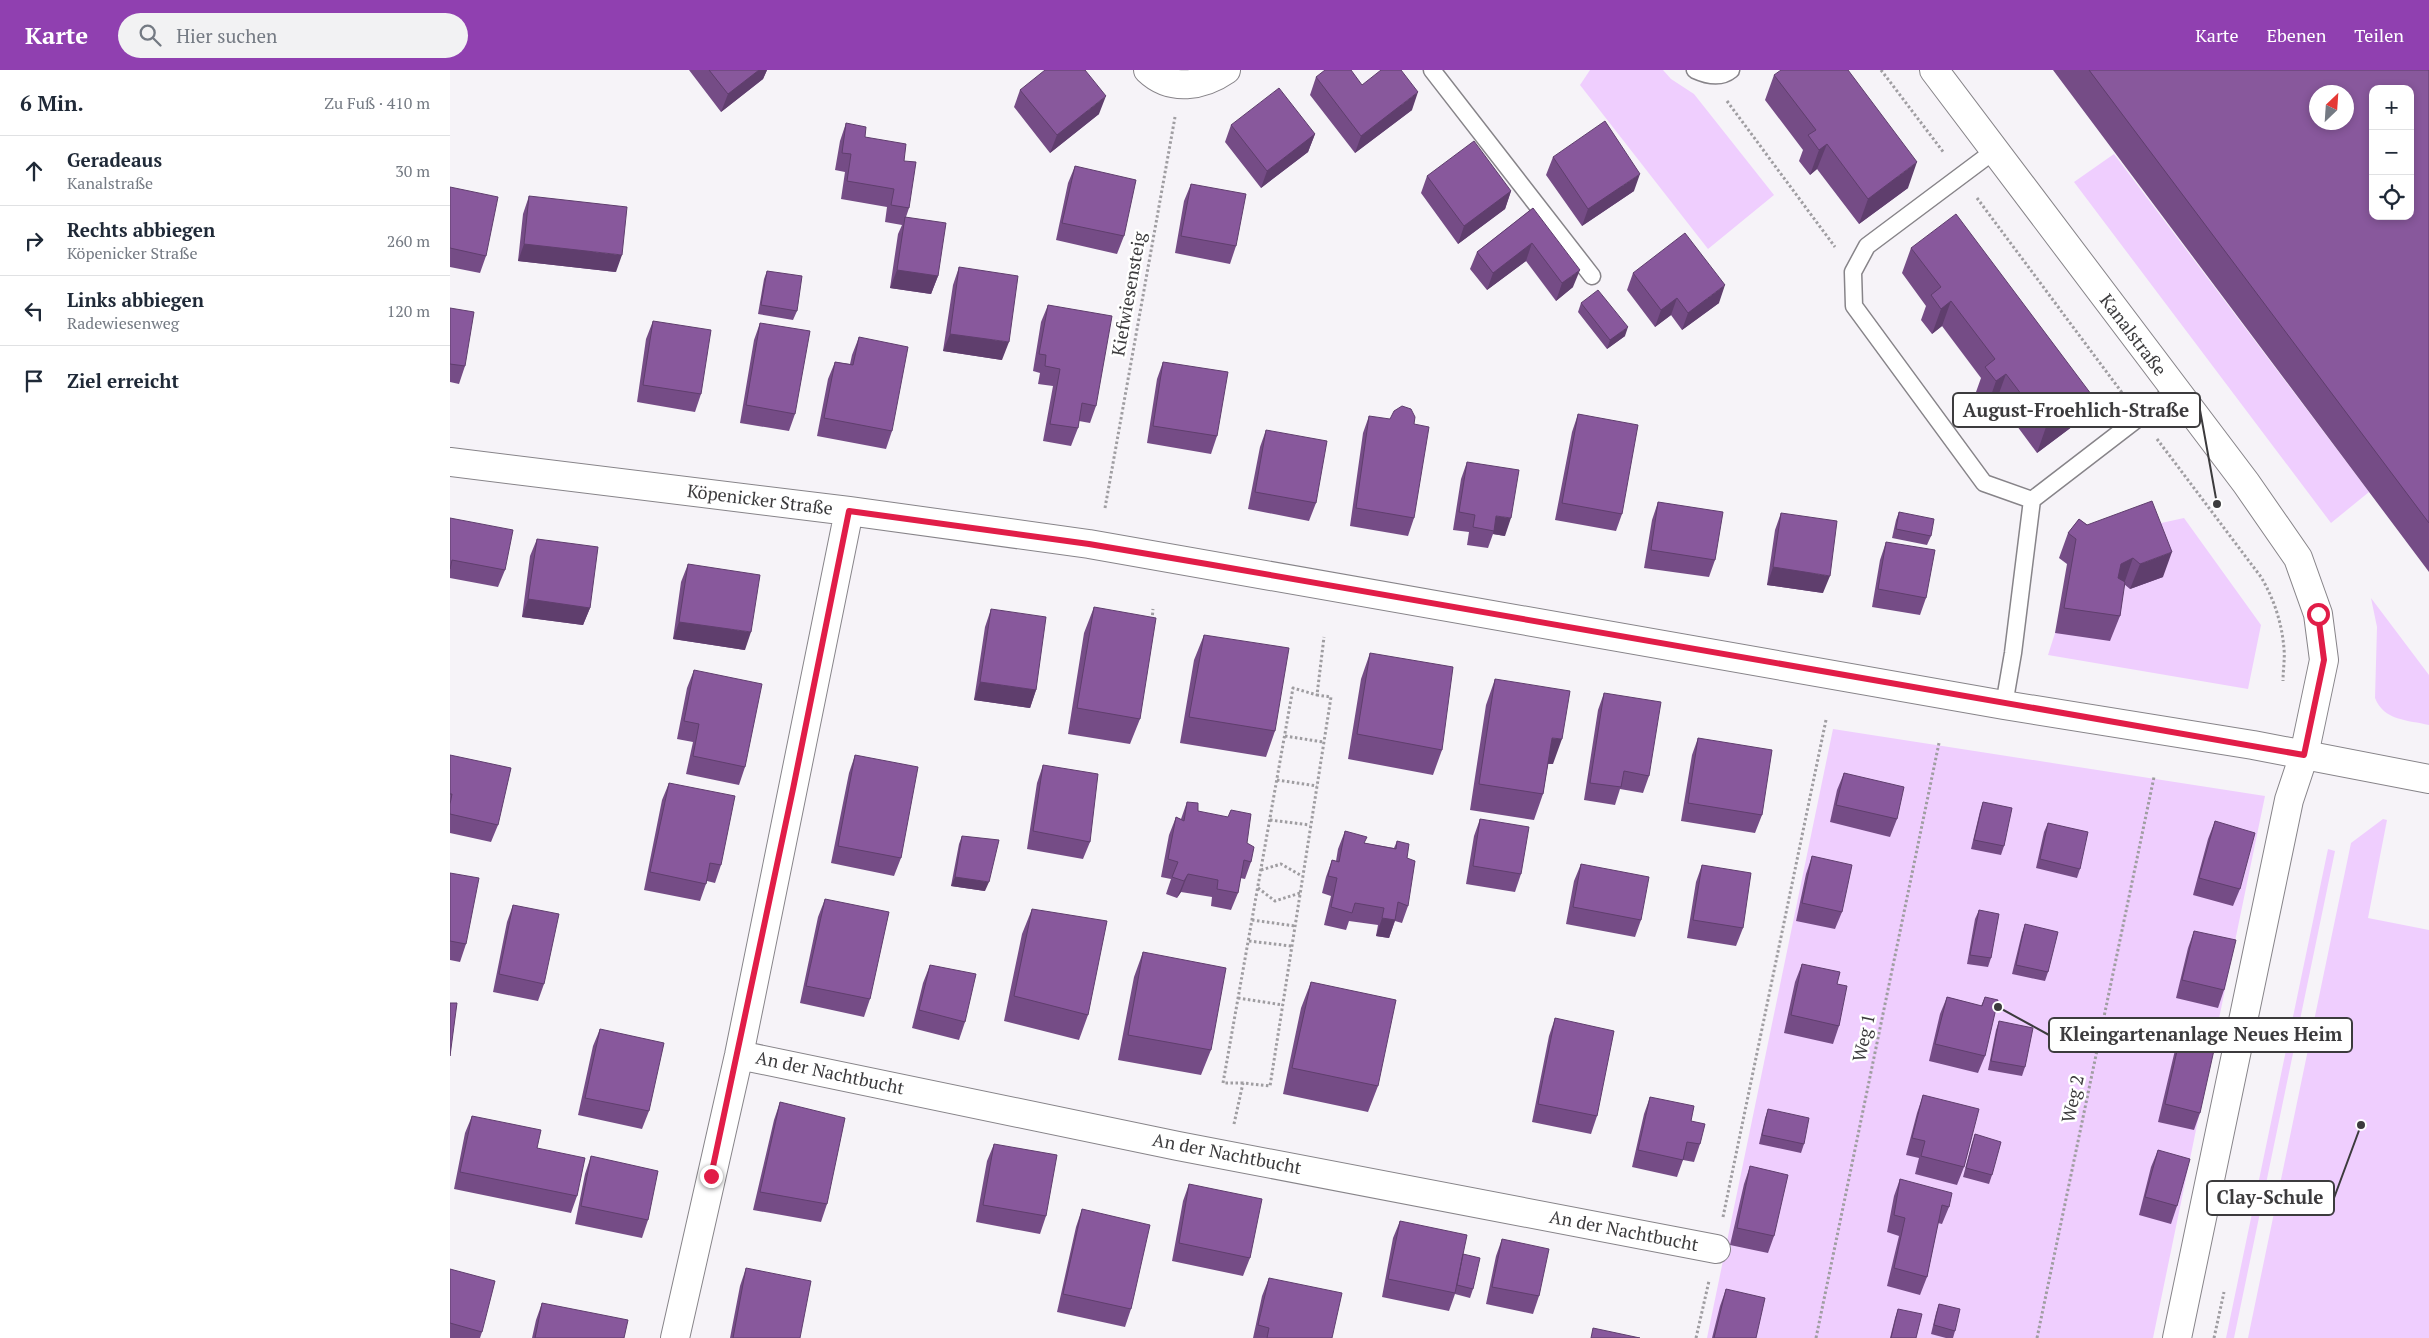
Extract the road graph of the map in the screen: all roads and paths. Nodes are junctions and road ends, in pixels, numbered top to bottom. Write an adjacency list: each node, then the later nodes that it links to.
1 (1148, 70): 8 (street)
2 (1226, 70): 8 (street)
3 (1432, 70): 12 (lane)
4 (1731, 70): 7 (lane)
5 (1881, 70): 10 (path)
6 (1934, 70): 9 (street, Kanalstraße)
7 (1701, 73): 11 (path)
8 (1180, 84): 17 (path, Kiefwiesensteig)
9 (1994, 151): 10 (lane); 13 (street, Kanalstraße)
10 (1961, 176): 11 (lane); 14 (path)
11 (1853, 272): 16 (lane)
12 (1592, 276)
13 (2175, 390): 14 (lane); 29 (street, Kanalstraße)
14 (2141, 417): 16 (lane); 22 (path)
15 (450, 462): 18 (street, Köpenicker Straße)
16 (2032, 500): 24 (lane)
17 (1105, 508)
18 (849, 511): 24 (street, Köpenicker Straße); 46 (street)
19 (1153, 609): 20 (path)
20 (1150, 628)
21 (1324, 637): 23 (path)
22 (2283, 679)
23 (1318, 695): 26 (path); 27 (path)
24 (2004, 704): 29 (street, Köpenicker Straße)
25 (1826, 720): 49 (path)
26 (1285, 736): 27 (path); 32 (path)
27 (1324, 742): 33 (path)
28 (1939, 743): 52 (path, Weg 1)
29 (2304, 755): 31 (street, Köpenicker Straße); 54 (street, Kanalstraße)
30 (2154, 777): 53 (path, Weg 2)
31 (2429, 779)
32 (1277, 780): 33 (path); 34 (path)
33 (1317, 786): 35 (path)
34 (1270, 820): 35 (path); 36 (path)
35 (1310, 825): 37 (path)
36 (1261, 870): 37 (path); 38 (path)
37 (1302, 876): 39 (path)
38 (1258, 888): 39 (path); 40 (path)
39 (1300, 893): 41 (path)
40 (1252, 920): 41 (path); 42 (path)
41 (1295, 926): 43 (path)
42 (1248, 941): 43 (path); 44 (path)
43 (1292, 946): 45 (path)
44 (1238, 998): 45 (path); 47 (path)
45 (1283, 1005): 47 (path)
46 (738, 1055): 48 (street, An der Nachtbucht); 50 (street)
47 (1243, 1083): 48 (path)
48 (1228, 1155): 49 (street, An der Nachtbucht)
49 (1716, 1249): 51 (path)
50 (675, 1338)
51 (1696, 1338)
52 (1816, 1338)
53 (2037, 1338)
54 (2177, 1338)

